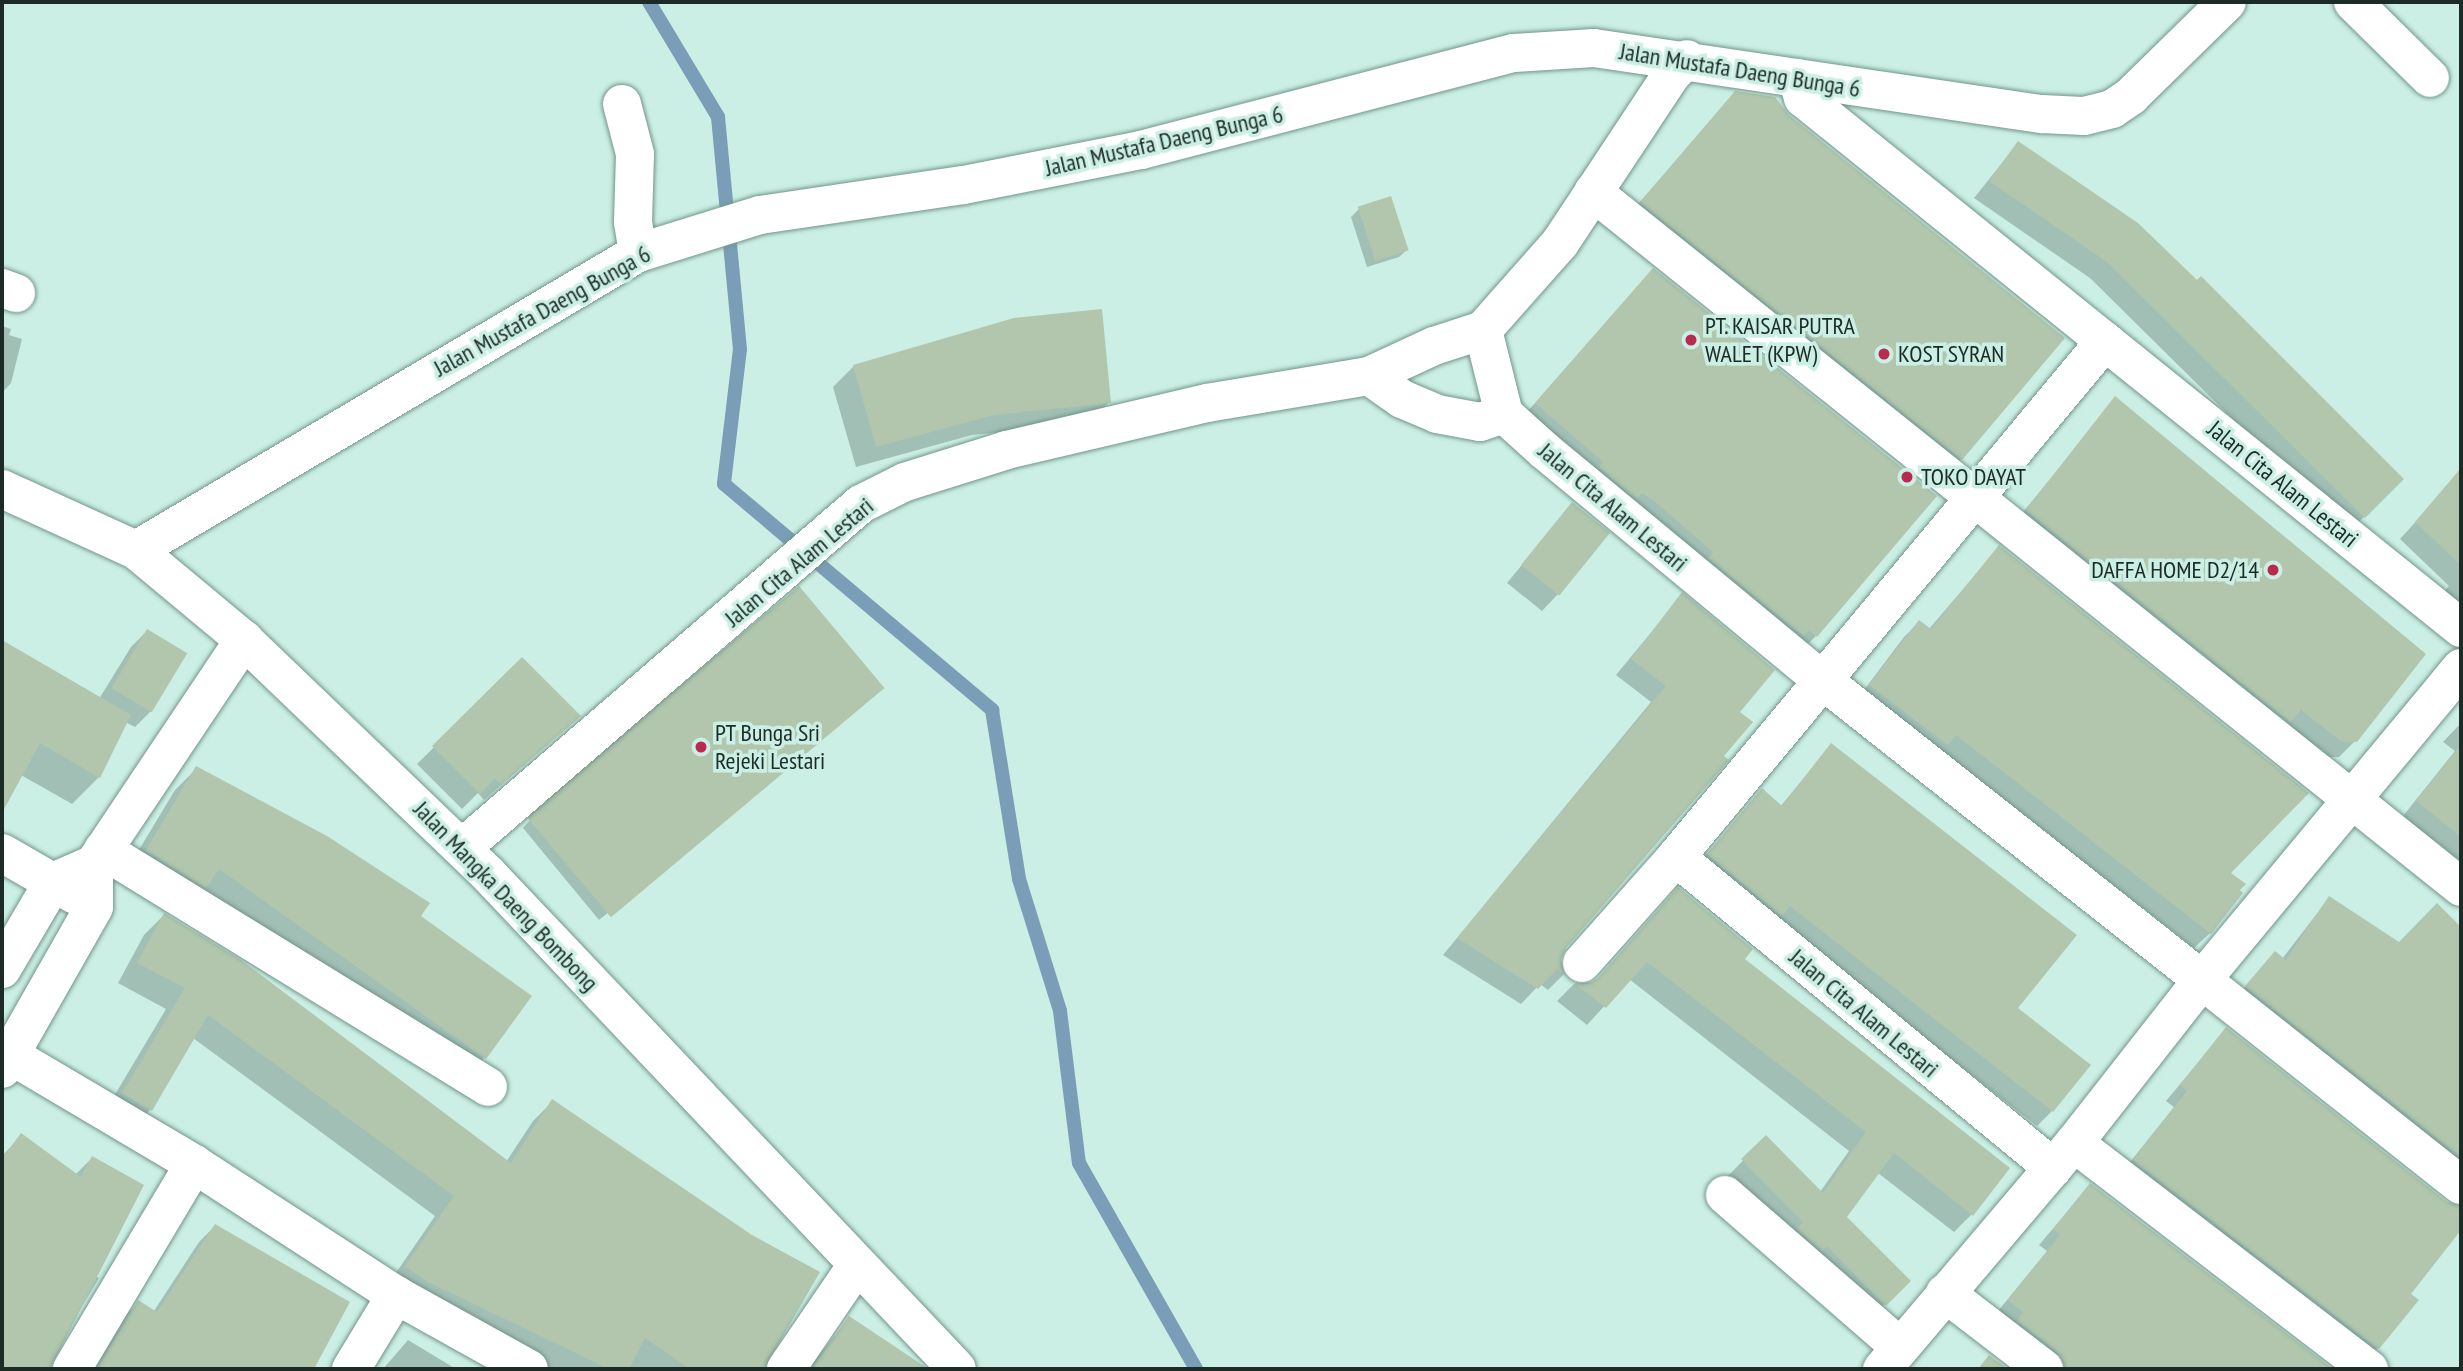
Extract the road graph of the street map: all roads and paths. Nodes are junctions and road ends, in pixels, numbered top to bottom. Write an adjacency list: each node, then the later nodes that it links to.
1 (2227, 2): 5 (street, Jalan Mustafa Daeng Bunga 6)
2 (2353, 2): 4 (street)
3 (1679, 67): 5 (street, Jalan Mustafa Daeng Bunga 6); 7 (street, Jalan Cita Alam Lestari); 8 (street, Jalan Mustafa Daeng Bunga 6)
4 (2430, 79)
5 (1800, 88): 10 (street, Jalan Cita Alam Lestari)
6 (622, 104): 8 (street)
7 (1593, 192): 9 (street, Jalan Cita Alam Lestari); 14 (street)
8 (638, 253): 15 (street, Jalan Mustafa Daeng Bunga 6)
9 (1483, 330): 11 (street, Jalan Cita Alam Lestari); 12 (street)
10 (2105, 341): 14 (street); 16 (street, Jalan Cita Alam Lestari)
11 (1369, 376): 12 (street); 21 (street, Jalan Cita Alam Lestari)
12 (1504, 414): 19 (street, Jalan Cita Alam Lestari)
13 (2, 489): 15 (street, Jalan Mangka Daeng Bombong)
14 (1972, 498): 19 (street); 20 (street)
15 (136, 550): 17 (street, Jalan Mangka Daeng Bombong)
16 (2461, 628)
17 (244, 640): 21 (street, Jalan Mangka Daeng Bombong); 23 (street)
18 (2461, 667): 20 (street)
19 (1821, 679): 24 (street); 30 (street, Jalan Cita Alam Lestari)
20 (2350, 797): 26 (street); 30 (street)
21 (462, 848): 37 (street, Jalan Mangka Daeng Bombong)
22 (2, 853): 25 (street)
23 (98, 857): 25 (street); 27 (street); 32 (street)
24 (1676, 857): 28 (street); 33 (street, Jalan Cita Alam Lestari)
25 (53, 882): 27 (street); 29 (street)
26 (2461, 887)
27 (94, 907): 31 (street)
28 (1582, 963)
29 (2, 969)
30 (2202, 980): 33 (street); 35 (street, Jalan Cita Alam Lestari)
31 (6, 1062): 34 (street)
32 (488, 1087)
33 (2064, 1156): 38 (street); 47 (street, Jalan Cita Alam Lestari)
34 (194, 1164): 39 (street); 41 (street)
35 (2461, 1185)
36 (1725, 1195): 40 (street)
37 (857, 1265): 44 (street); 45 (street, Jalan Mangka Daeng Bombong)
38 (1945, 1293): 40 (street); 46 (street)
39 (396, 1295): 42 (street); 43 (street)
40 (1890, 1358)
41 (72, 1369)
42 (351, 1369)
43 (529, 1369)
44 (786, 1369)
45 (957, 1369)
46 (2044, 1369)
47 (2369, 1369)

